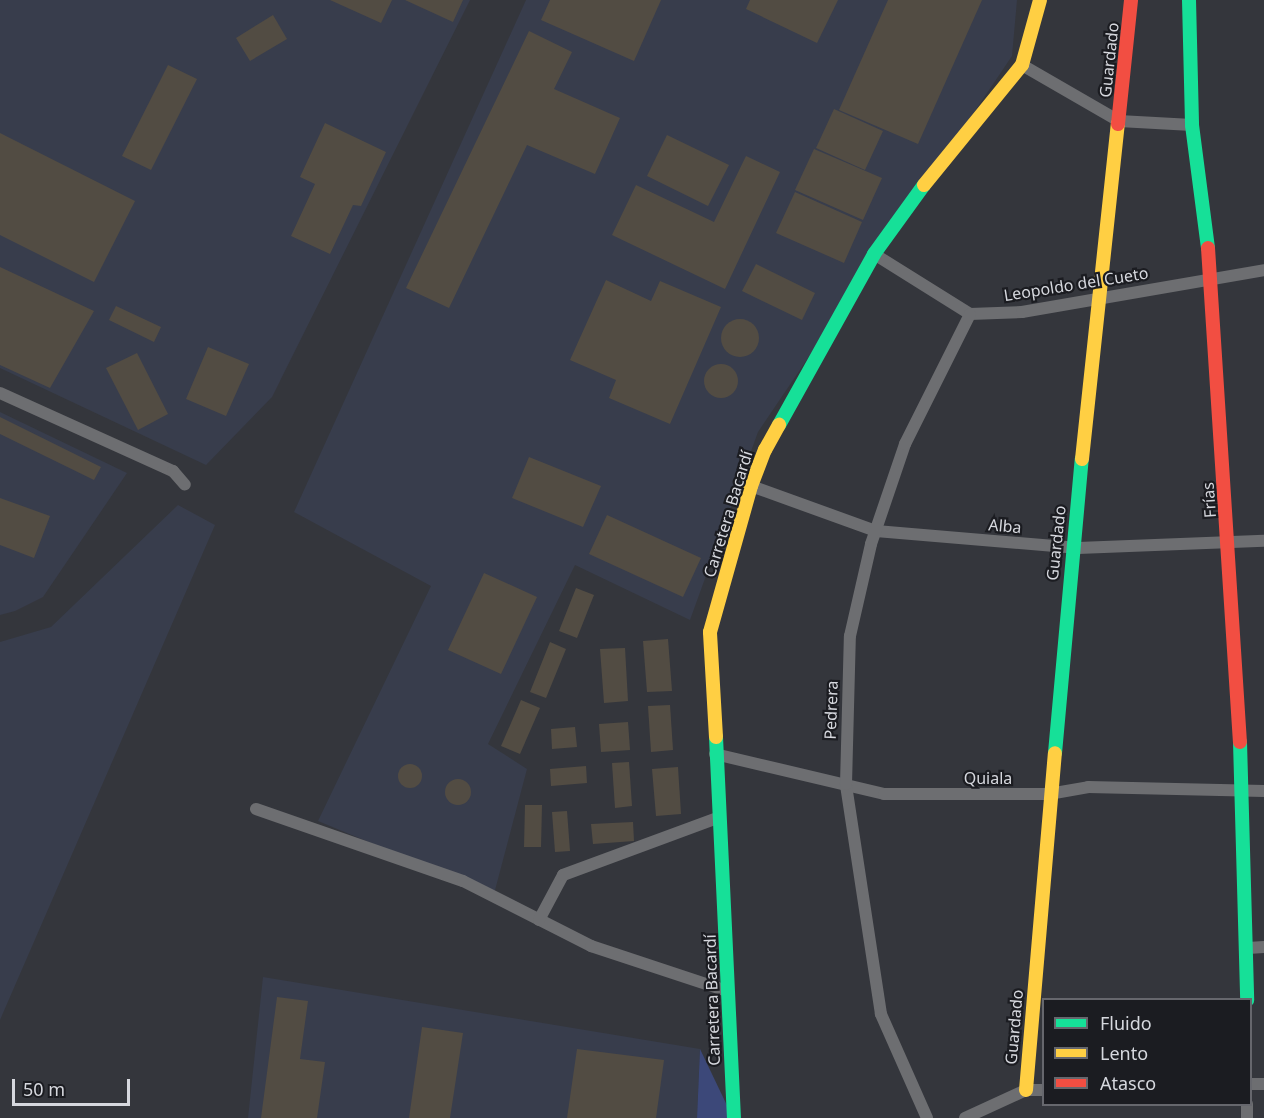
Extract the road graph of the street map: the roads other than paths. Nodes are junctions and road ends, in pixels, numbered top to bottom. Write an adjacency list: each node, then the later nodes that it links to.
1 (1040, 0): 4 (street, Carretera Bacardí)
2 (1131, 0): 5 (street, Guardado)
3 (1189, 0): 6 (street, Frías)
4 (1022, 64): 5 (street); 7 (street, Carretera Bacardí)
5 (1119, 121): 6 (street); 10 (street, Guardado)
6 (1192, 126): 9 (street, Frías)
7 (874, 254): 11 (street); 14 (street, Carretera Bacardí)
8 (1264, 270): 9 (street, Leopoldo del Cueto)
9 (1210, 278): 10 (street, Leopoldo del Cueto); 17 (street, Frías)
10 (1098, 298): 11 (street, Leopoldo del Cueto); 18 (street, Guardado)
11 (970, 314): 15 (street, Pedrera)
12 (0, 393): 13 (street)
13 (186, 484)
14 (751, 486): 15 (street, Alba); 19 (street, Carretera Bacardí)
15 (876, 531): 18 (street, Alba); 20 (street, Pedrera)
16 (1264, 541): 17 (street, Alba)
17 (1228, 543): 18 (street, Alba); 21 (street, Frías)
18 (1072, 548): 23 (street, Guardado)
19 (715, 754): 20 (street, Quiala); 25 (street, Carretera Bacardí)
20 (846, 784): 23 (street, Quiala); 34 (street, Pedrera)
21 (1243, 791): 22 (street, Quiala); 23 (street, Quiala); 28 (street, Frías)
22 (1264, 791)
23 (1049, 794): 31 (street, Guardado)
24 (256, 809): 26 (street)
25 (720, 817): 26 (street); 29 (street, Carretera Bacardí)
26 (539, 920): 29 (street)
27 (1264, 947): 28 (street)
28 (1248, 948): 30 (street, Frías)
29 (727, 991): 33 (street, Carretera Bacardí)
30 (1248, 998)
31 (1026, 1090): 32 (street); 35 (street)
32 (1042, 1090)
33 (734, 1118)
34 (927, 1118)
35 (965, 1118)

